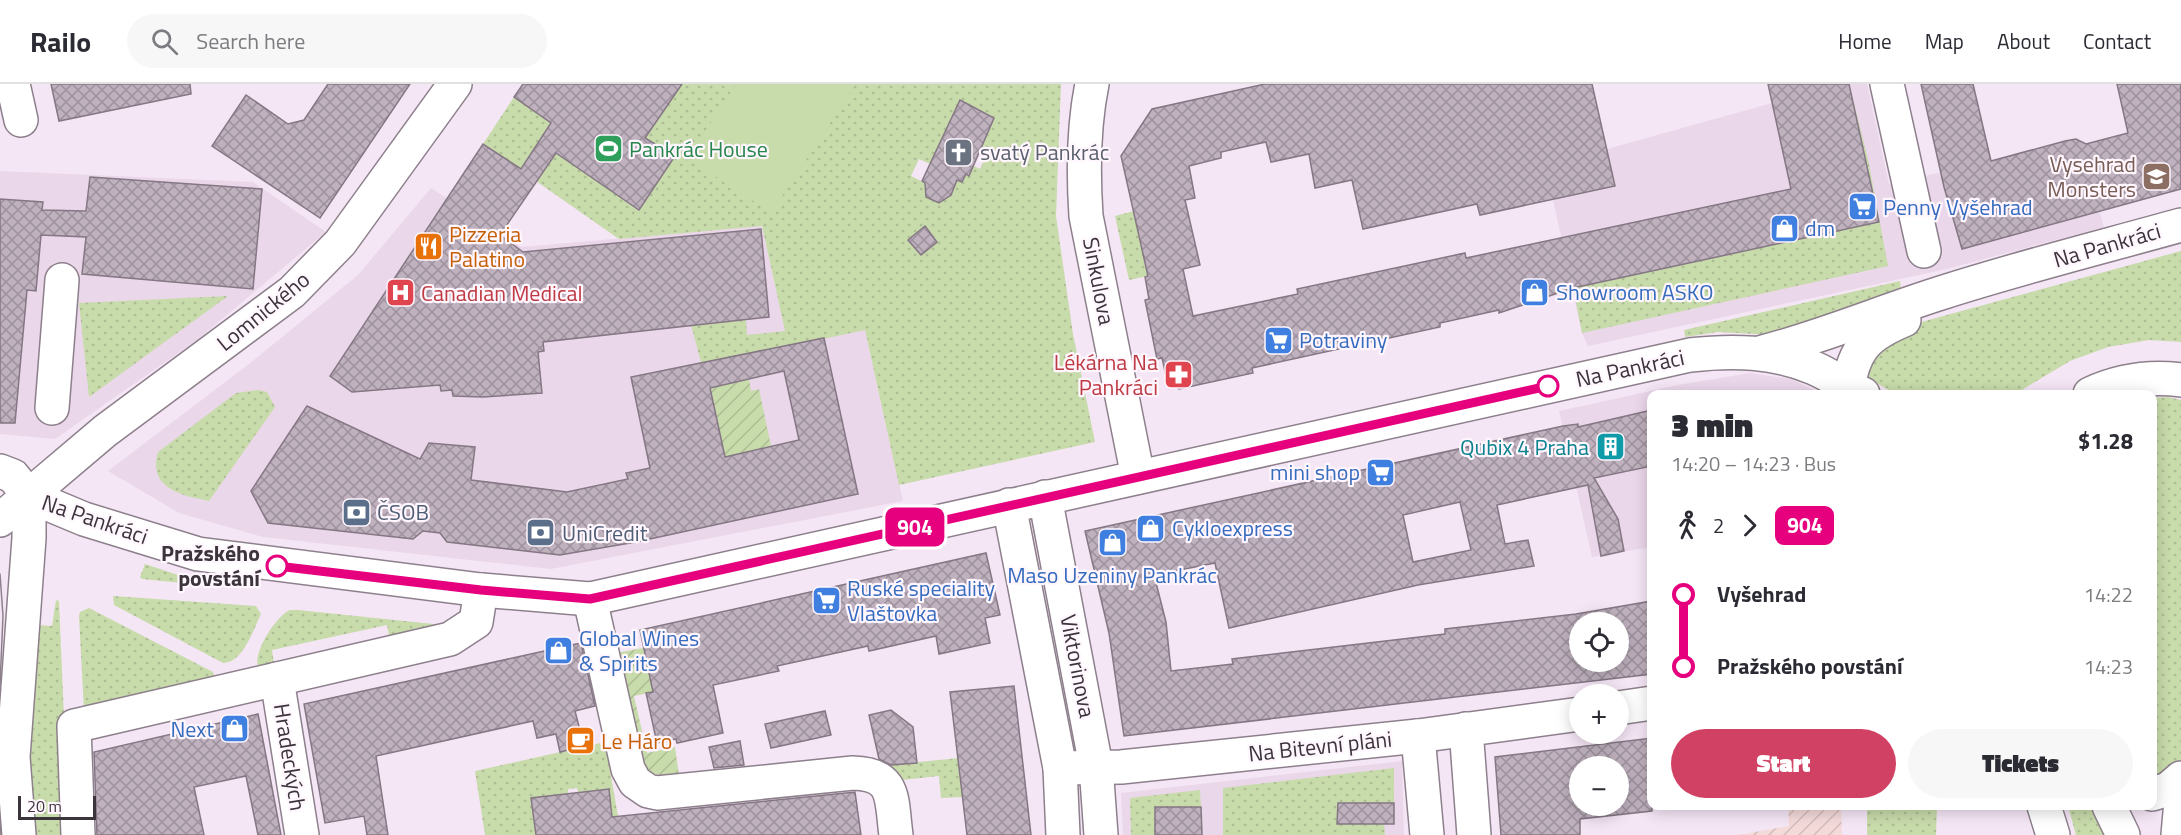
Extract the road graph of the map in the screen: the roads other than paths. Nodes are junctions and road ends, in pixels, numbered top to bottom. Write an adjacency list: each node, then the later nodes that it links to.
1 (13, 84): 5 (street)
2 (455, 84): 18 (street, Lomnického)
3 (1092, 84): 17 (street, Sinkulova)
4 (1887, 84): 7 (street)
5 (21, 120)
6 (2181, 225): 9 (street, Na Pankráci)
7 (1924, 251)
8 (62, 280): 15 (street)
9 (1964, 285): 10 (street, Na Pankráci); 13 (street)
10 (1758, 353): 12 (street, Na Pankráci); 17 (street, Na Pankráci)
11 (2181, 380): 14 (street)
12 (1852, 390)
13 (1855, 390)
14 (2099, 390)
15 (52, 408)
16 (0, 471): 18 (street, Na Pankráci)
17 (1138, 477): 19 (street, Na Pankráci)
18 (29, 496): 21 (street, Na Pankráci); 22 (street); 23 (street, Na Pankráci); 38 (street)
19 (1045, 497): 20 (street, Na Pankráci); 31 (street, Viktorinova)
20 (1009, 506): 24 (street, Na Pankráci); 32 (street, Viktorinova)
21 (0, 520)
22 (0, 530)
23 (481, 590): 24 (street, Na Pankráci); 25 (street)
24 (590, 599): 41 (street)
25 (277, 679): 39 (street); 40 (street, Hradeckých)
26 (1647, 705): 27 (street)
27 (1629, 707)
28 (1569, 715): 29 (street, Na Bitevní pláni)
29 (1466, 729): 30 (street, Na Bitevní pláni); 45 (street)
30 (1418, 736): 31 (street, Na Bitevní pláni); 44 (street)
31 (1096, 766): 32 (street, Na Bitevní pláni); 43 (street, Viktorinova)
32 (1060, 768): 42 (street, Viktorinova)
33 (2181, 778): 34 (street)
34 (2157, 792)
35 (2181, 801): 48 (street)
36 (2045, 810): 46 (street)
37 (2111, 810): 47 (street)
38 (19, 835)
39 (78, 835)
40 (302, 835)
41 (896, 835)
42 (1063, 835)
43 (1101, 835)
44 (1427, 835)
45 (1474, 835)
46 (2053, 835)
47 (2123, 835)
48 (2178, 835)

